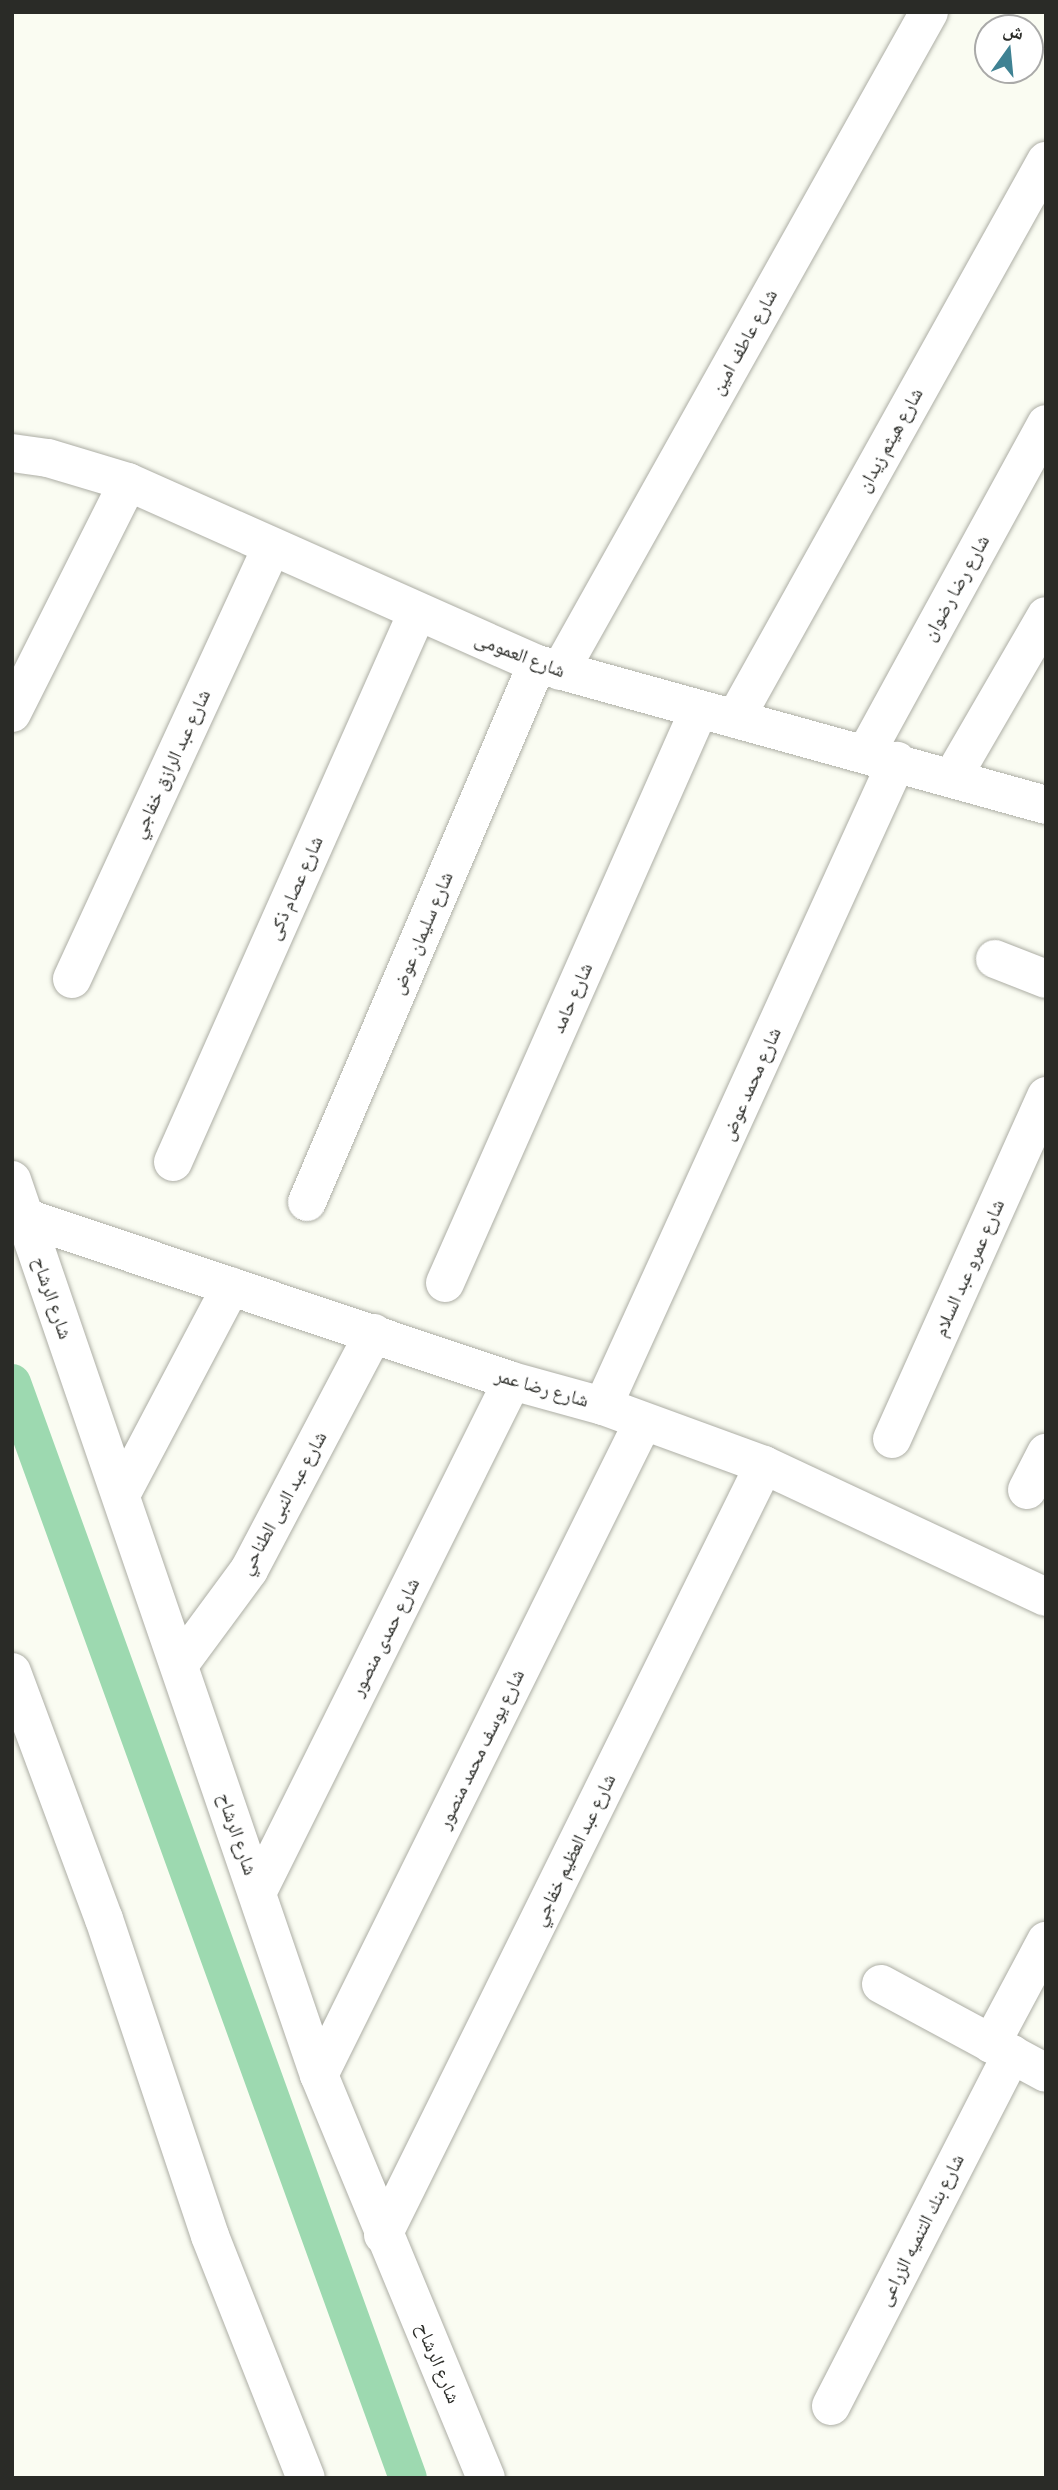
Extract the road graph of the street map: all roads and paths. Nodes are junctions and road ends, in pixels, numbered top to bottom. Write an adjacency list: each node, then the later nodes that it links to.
1 (929, 12): 9 (street, شارع عاطف امين)
2 (1046, 161): 12 (street, شارع هيثم زيدان)
3 (1046, 424): 13 (street, شارع رضا رضوان)
4 (12, 453): 5 (street, شارع العمومى)
5 (128, 482): 6 (street, شارع العمومى); 11 (street)
6 (271, 549): 7 (street, شارع العمومى); 17 (street, شارع عبد الرازق خفاجي)
7 (418, 613): 9 (street, شارع العمومى); 20 (street, شارع عصام ذكى)
8 (1046, 616): 14 (street)
9 (549, 668): 10 (street, شارع العمومى); 22 (street, شارع سليمان عوض)
10 (698, 712): 12 (street, شارع العمومى); 24 (street, شارع حامد)
11 (12, 713)
12 (735, 719): 13 (street, شارع العمومى)
13 (882, 757): 14 (street, شارع العمومى); 28 (street, شارع محمد عوض)
14 (952, 778): 15 (street, شارع العمومى)
15 (1046, 805)
16 (995, 959): 18 (street)
17 (72, 979)
18 (1046, 979)
19 (1046, 1096): 30 (street, شارع عمرو عبد السلام)
20 (173, 1162)
21 (12, 1180): 23 (street, شارع الرشاح)
22 (307, 1202)
23 (24, 1217): 25 (street, شارع رضا عمر); 34 (street, شارع الرشاح)
24 (445, 1283)
25 (231, 1286): 26 (street, شارع رضا عمر); 34 (street)
26 (374, 1333): 27 (street, شارع رضا عمر); 36 (street, شارع عبد النبى الطناحي)
27 (512, 1381): 28 (street, شارع رضا عمر); 38 (street, شارع حمدى منصور)
28 (603, 1406): 29 (street, شارع رضا عمر)
29 (642, 1424): 32 (street, شارع رضا عمر); 43 (street, شارع يوسف محمد منصور)
30 (892, 1439)
31 (1046, 1453): 33 (street)
32 (764, 1465): 35 (street, شارع رضا عمر); 44 (street, شارع عبد العظيم خفاجي)
33 (1027, 1490)
34 (121, 1495): 36 (street, شارع الرشاح)
35 (1046, 1597)
36 (179, 1665): 38 (street, شارع الرشاح)
37 (12, 1672): 46 (street)
38 (257, 1893): 43 (street, شارع الرشاح)
39 (1046, 1941): 41 (street, شارع بنك التنميه الزراعى)
40 (881, 1984): 41 (street)
41 (1002, 2049): 42 (street); 45 (street, شارع بنك التنميه الزراعى)
42 (1046, 2073)
43 (319, 2075): 44 (street, شارع الرشاح)
44 (383, 2235): 47 (street, شارع الرشاح)
45 (831, 2406)
46 (306, 2478)
47 (486, 2478)

